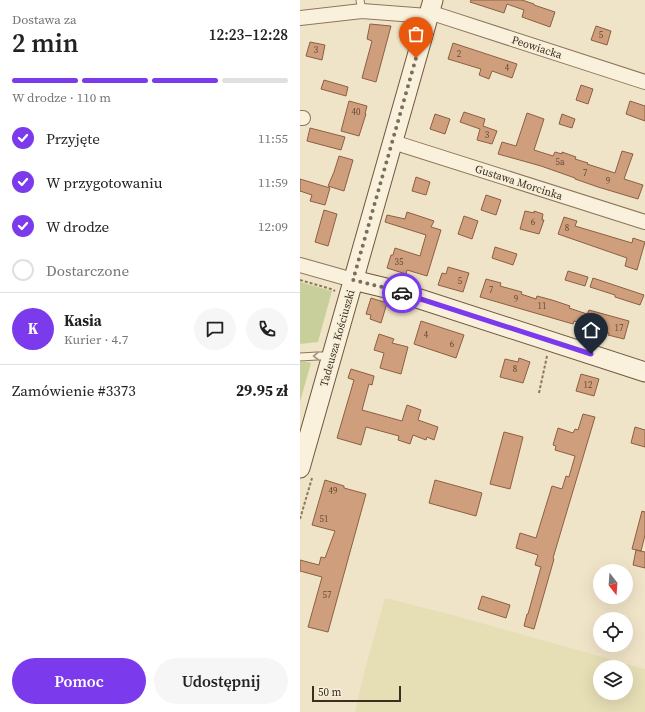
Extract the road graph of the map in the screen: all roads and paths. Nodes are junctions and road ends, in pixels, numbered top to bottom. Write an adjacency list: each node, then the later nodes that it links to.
1 (361, 5): 2 (street, Peowiacka); 3 (street, Peowiacka)
2 (430, 9): 4 (street, Peowiacka); 5 (street, Tadeusza Kościuszki)
3 (300, 18)
4 (645, 82)
5 (393, 142): 6 (street, Gustawa Morcinka); 9 (street, Tadeusza Kościuszki)
6 (645, 222)
7 (300, 265): 9 (street)
8 (300, 280): 10 (path)
9 (353, 280): 11 (street); 12 (street, Tadeusza Kościuszki)
10 (335, 292)
11 (550, 342): 14 (street); 15 (path)
12 (332, 356): 13 (lane, one-way to 13); 16 (street, Tadeusza Kościuszki)
13 (300, 357)
14 (645, 372)
15 (539, 393)
16 (300, 468)

